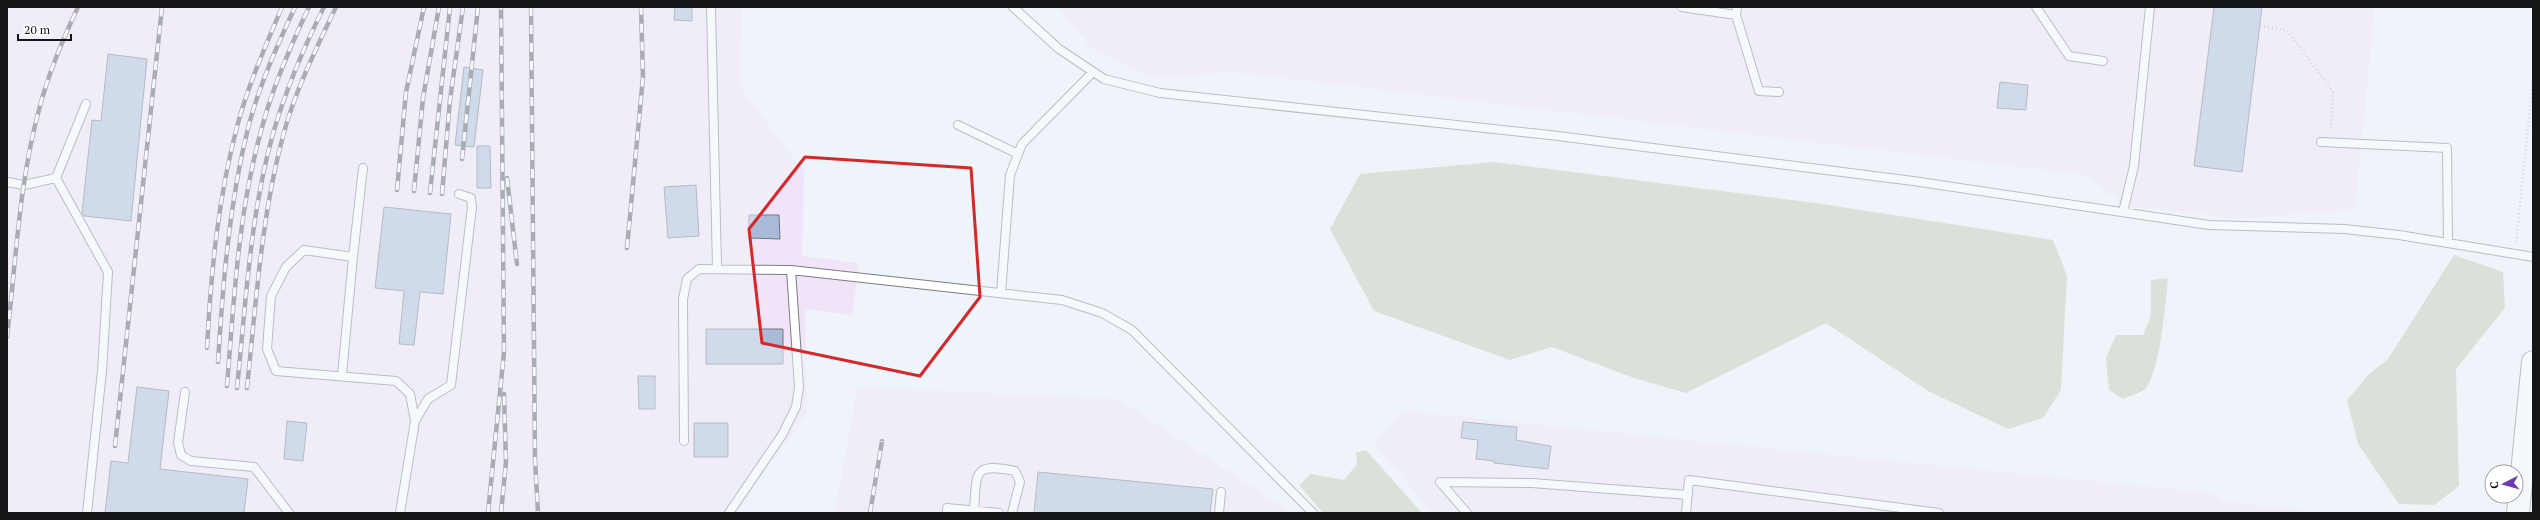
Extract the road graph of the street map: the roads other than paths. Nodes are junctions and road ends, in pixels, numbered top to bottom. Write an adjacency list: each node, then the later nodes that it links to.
1 (711, 7): 22 (lane)
2 (1013, 7): 8 (lane)
3 (1682, 7): 6 (lane)
4 (2036, 7): 7 (lane)
5 (2150, 7): 18 (lane)
6 (1737, 11): 9 (lane)
7 (2103, 62)
8 (1093, 72): 13 (lane); 18 (lane)
9 (1778, 92)
10 (86, 104): 15 (lane)
11 (958, 125): 13 (lane)
12 (2320, 142): 19 (lane)
13 (1018, 154): 24 (lane)
14 (363, 168): 20 (lane)
15 (56, 178): 16 (lane); 33 (lane)
16 (7, 182)
17 (459, 194): 28 (lane)
18 (2123, 212): 19 (lane)
19 (2448, 243): 21 (lane)
20 (353, 257): 26 (lane); 26 (lane)
21 (2533, 257)
22 (717, 268): 23 (lane); 29 (lane)
23 (791, 270): 24 (lane); 36 (lane)
24 (1001, 293): 41 (lane)
25 (2533, 362): 45 (street)
26 (342, 376): 28 (lane)
27 (185, 392): 34 (lane)
28 (415, 421): 35 (lane)
29 (684, 441)
30 (1221, 492): 40 (lane)
31 (1688, 495): 42 (lane); 43 (lane); 44 (lane)
32 (974, 510): 37 (lane); 38 (lane); 39 (lane)
33 (87, 513)
34 (289, 513)
35 (400, 513)
36 (728, 513)
37 (947, 513)
38 (999, 513)
39 (1012, 513)
40 (1219, 513)
41 (1312, 513)
42 (1467, 513)
43 (1686, 513)
44 (1939, 513)
45 (2518, 513)

